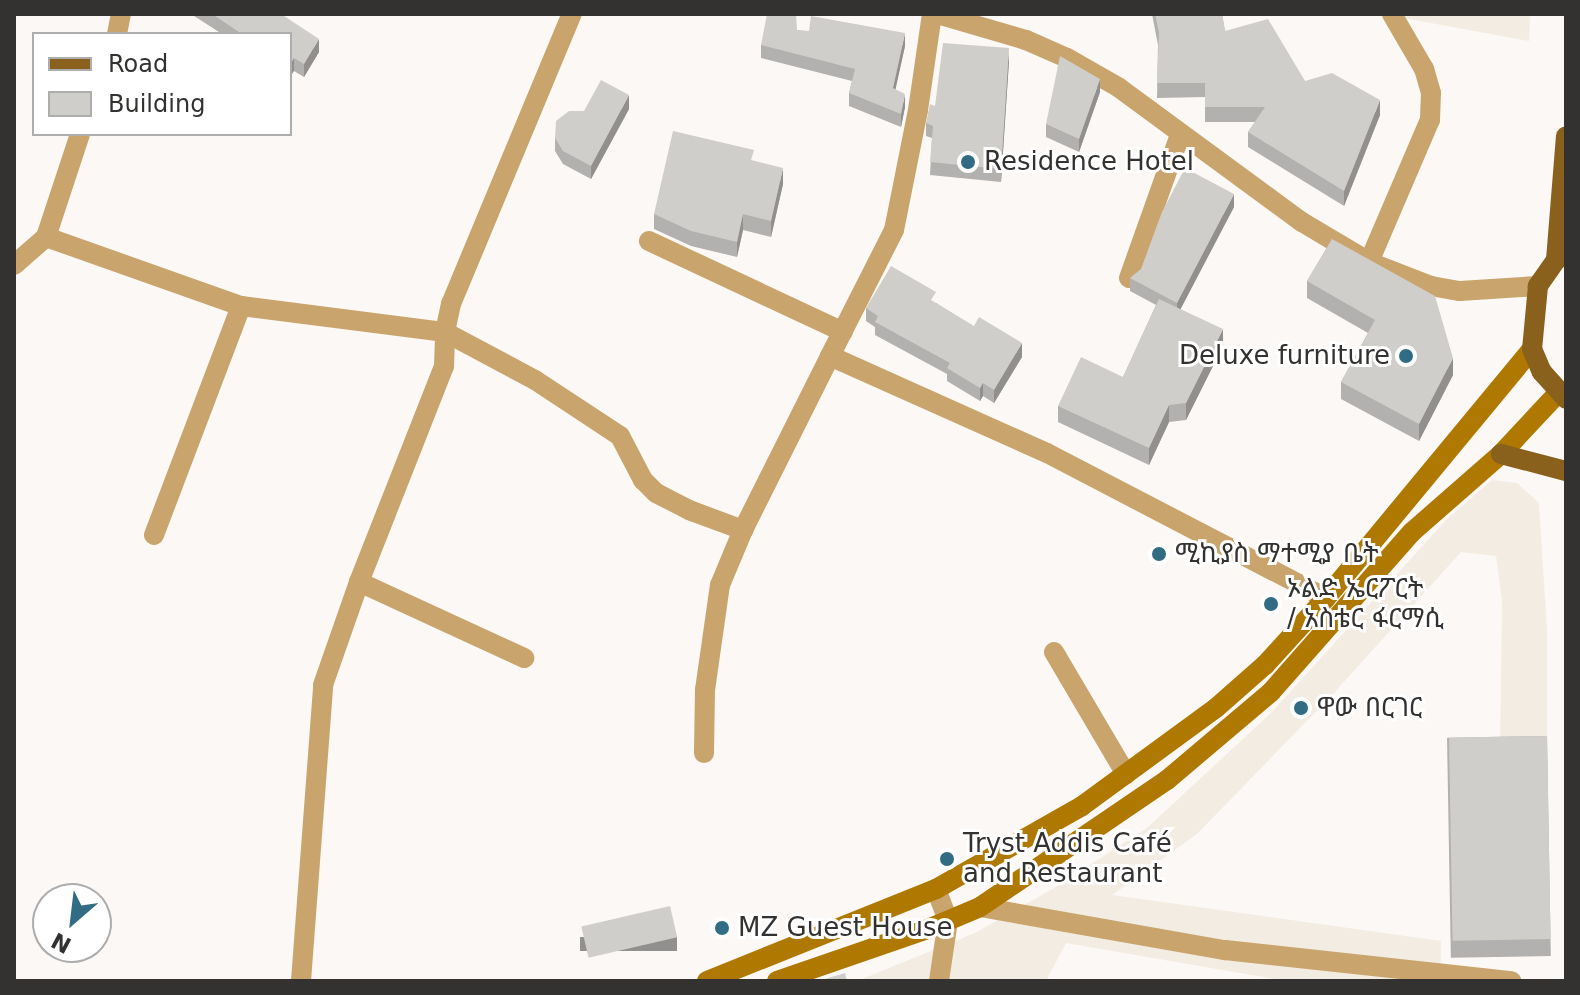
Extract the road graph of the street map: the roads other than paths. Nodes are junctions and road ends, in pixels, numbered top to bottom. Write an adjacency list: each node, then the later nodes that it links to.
1 (572, 14): 15 (street)
2 (935, 14): 4 (street); 16 (street)
3 (1392, 14): 10 (street)
4 (1180, 135): 10 (street); 12 (street)
5 (79, 136): 7 (street)
6 (1566, 136): 9 (main road)
7 (46, 237): 11 (street); 14 (street)
8 (649, 241): 16 (street)
9 (1561, 256): 13 (main road)
10 (1369, 262): 13 (street)
11 (14, 265)
12 (1129, 278)
13 (1538, 286): 17 (main road)
14 (241, 306): 15 (street); 25 (street)
15 (445, 332): 24 (street); 26 (street)
16 (843, 332): 18 (street)
17 (1532, 349): 19 (main road); 22 (main road)
18 (830, 356): 24 (street); 27 (street)
19 (1562, 396): 20 (main road)
20 (1501, 454): 21 (main road); 23 (main road)
21 (1566, 471)
22 (1426, 475): 23 (main road); 27 (main road)
23 (1446, 499): 33 (main road)
24 (743, 530): 30 (street)
25 (154, 535)
26 (359, 582): 29 (street); 35 (street)
27 (1326, 598): 31 (main road)
28 (1054, 652): 31 (street)
29 (524, 658)
30 (704, 753)
31 (1126, 774): 32 (main road)
32 (936, 889): 34 (street); 36 (main road)
33 (980, 907): 34 (main road); 39 (street)
34 (948, 920): 37 (main road); 38 (street)
35 (301, 981)
36 (707, 981)
37 (777, 981)
38 (939, 981)
39 (1511, 981)

